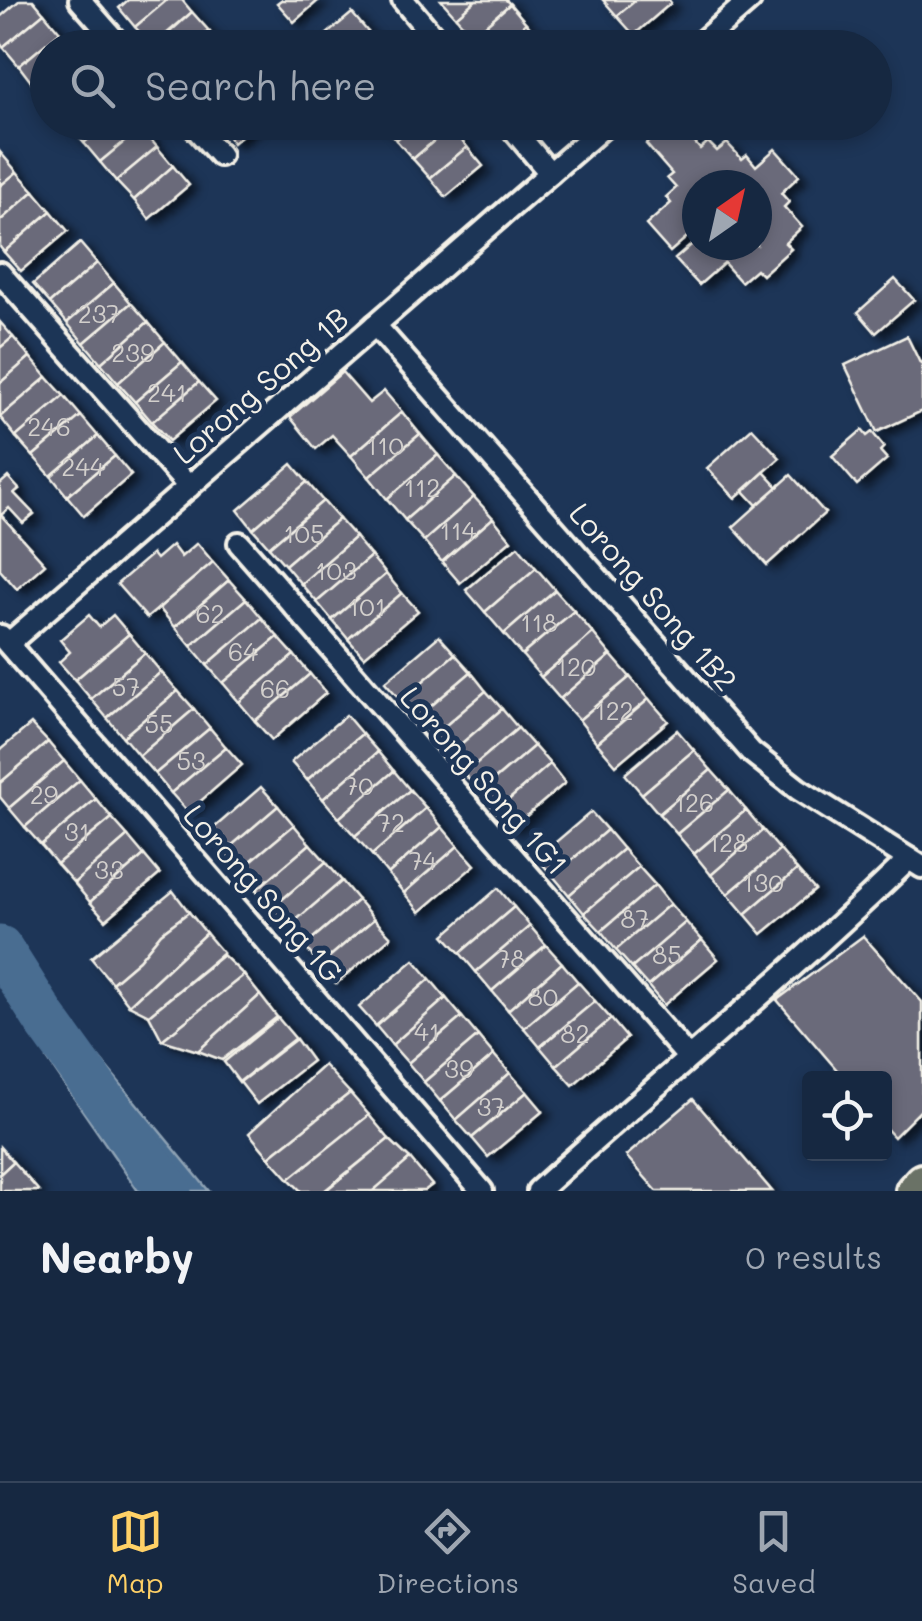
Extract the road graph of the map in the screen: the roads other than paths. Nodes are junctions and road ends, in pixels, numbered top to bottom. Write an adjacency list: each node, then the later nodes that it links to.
1 (80, 0): 4 (street)
2 (403, 0): 5 (street)
3 (737, 4): 6 (street)
4 (106, 30)
5 (429, 30)
6 (712, 30)
7 (206, 140): 10 (street)
8 (522, 140): 11 (street)
9 (588, 140): 11 (street, Lorong Song 1B)
10 (220, 155)
11 (550, 173): 13 (street, Lorong Song 1B)
12 (0, 273): 14 (street)
13 (376, 325): 14 (street, Lorong Song 1B); 17 (street, Lorong Song 1B2)
14 (189, 487): 16 (street, Lorong Song 1B)
15 (238, 543): 18 (street, Lorong Song 1G1)
16 (4, 639): 20 (street, Lorong Song 1G)
17 (916, 863): 18 (street)
18 (687, 1056): 21 (street)
19 (922, 1181): 22 (main road)
20 (482, 1191)
21 (538, 1191)
22 (913, 1191)

